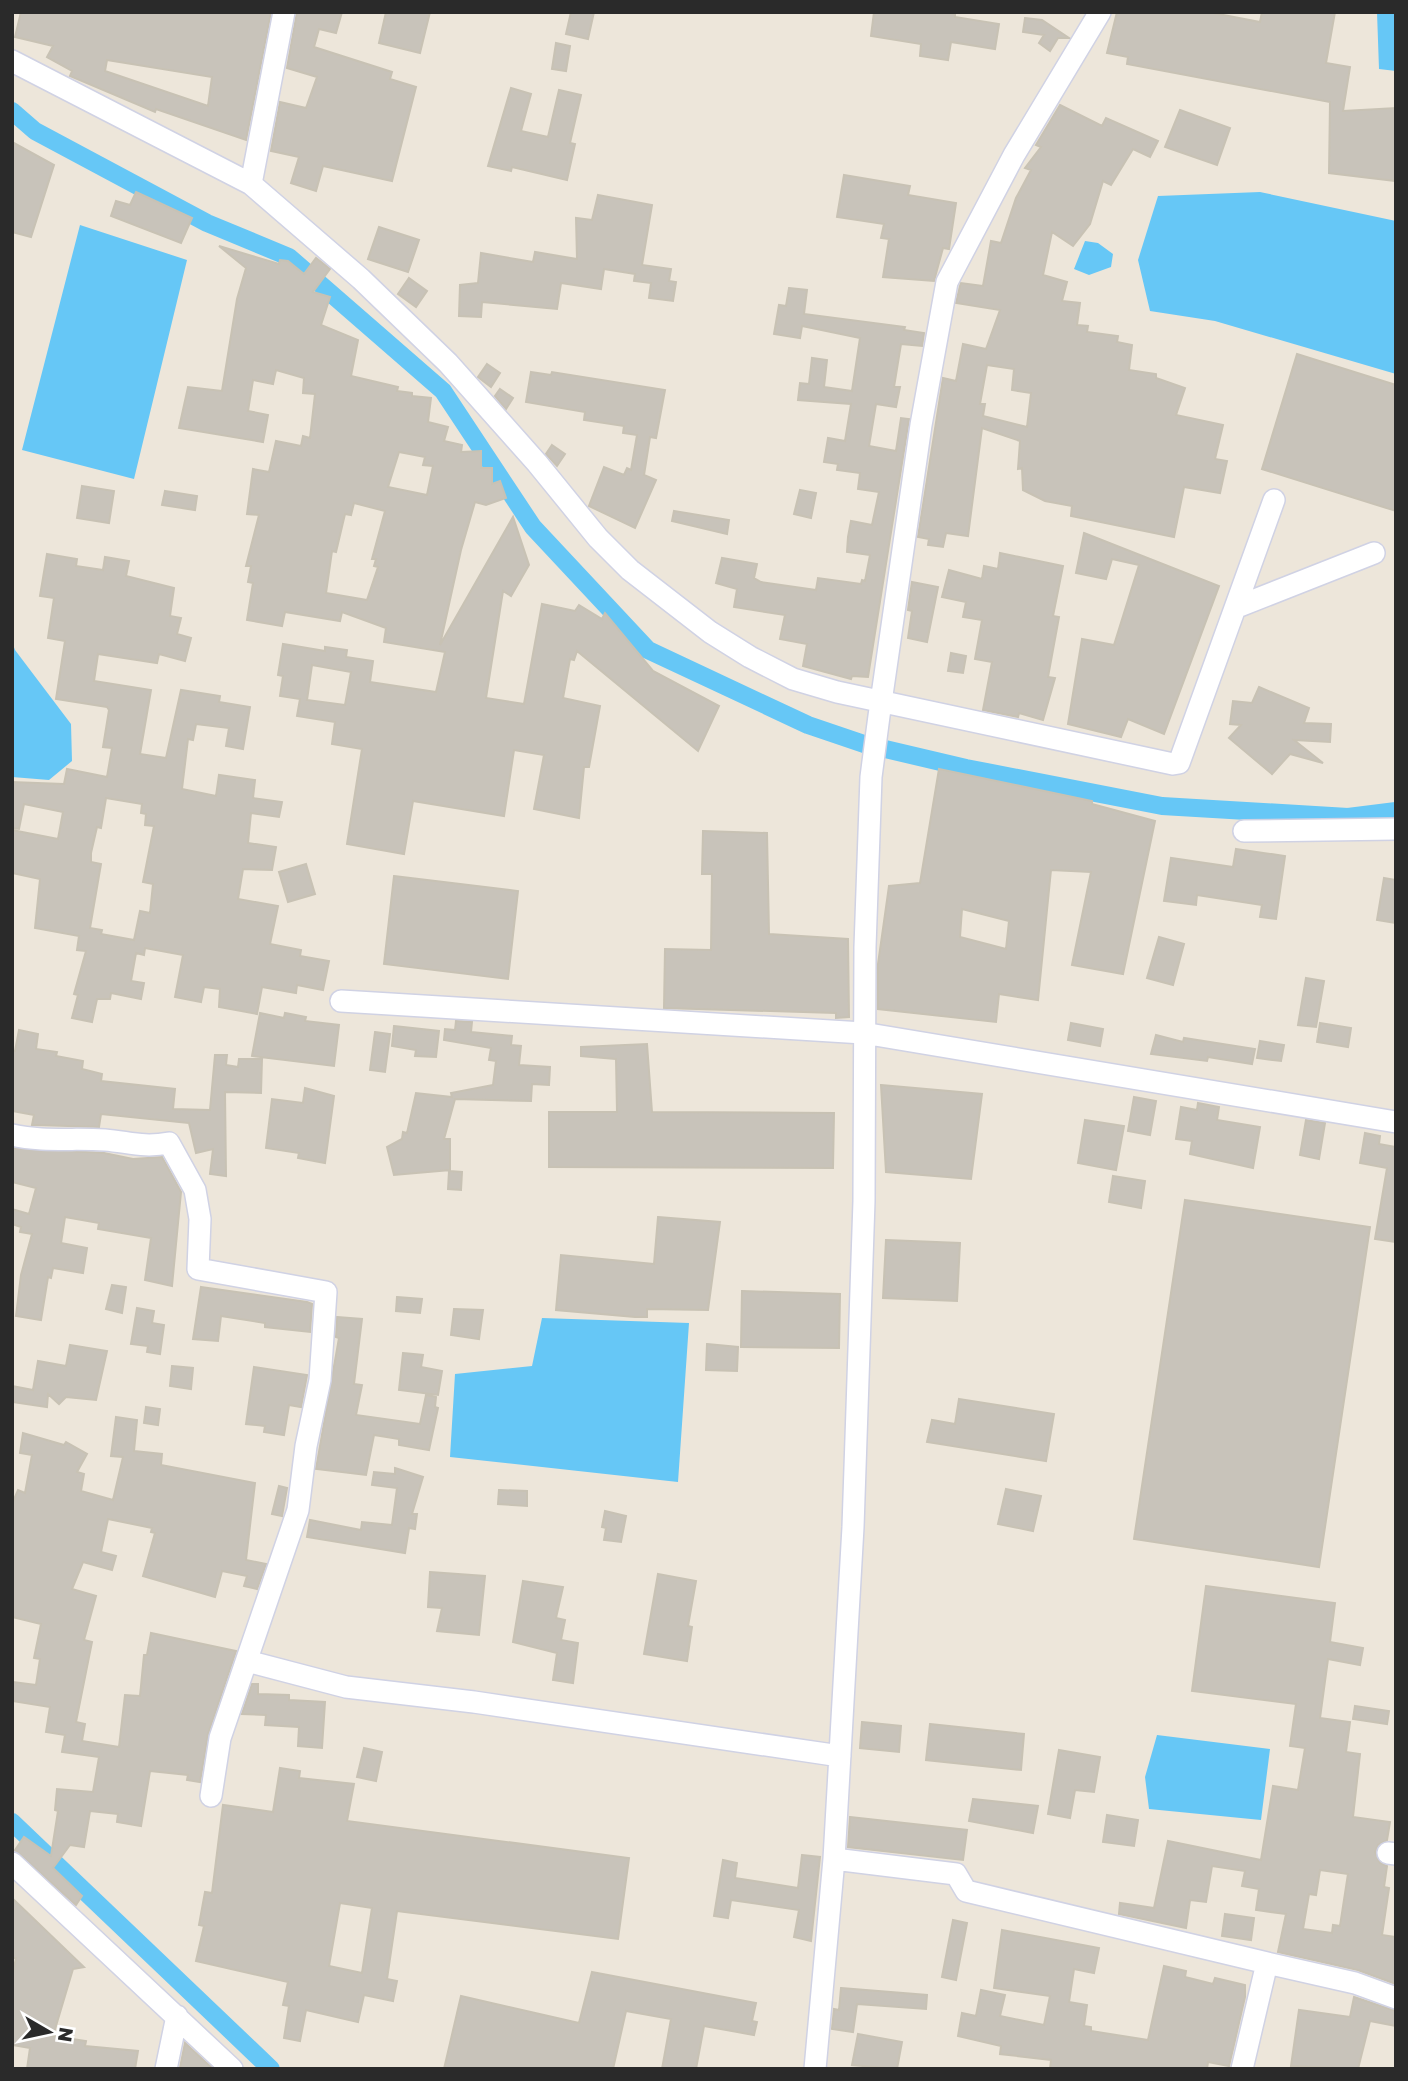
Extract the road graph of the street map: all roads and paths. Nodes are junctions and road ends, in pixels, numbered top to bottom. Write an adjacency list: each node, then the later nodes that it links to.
1 (284, 12): 4 (street)
2 (1100, 12): 8 (street)
3 (12, 61): 4 (street)
4 (251, 184): 8 (street)
5 (1274, 500): 7 (street)
6 (1374, 553): 7 (street)
7 (1237, 607): 8 (street)
8 (881, 709): 12 (street)
9 (1396, 829): 10 (street)
10 (1244, 831)
11 (341, 1001): 12 (street)
12 (863, 1033): 13 (street); 16 (street)
13 (1396, 1122)
14 (12, 1135): 15 (street)
15 (247, 1661): 16 (street); 17 (street)
16 (840, 1756): 18 (street)
17 (211, 1796)
18 (834, 1859): 20 (street); 25 (street)
19 (12, 1863): 22 (street)
20 (1268, 1963): 21 (street); 26 (street)
21 (1396, 1998)
22 (177, 2016): 23 (street); 24 (street)
23 (166, 2069)
24 (232, 2069)
25 (815, 2069)
26 (1242, 2069)

